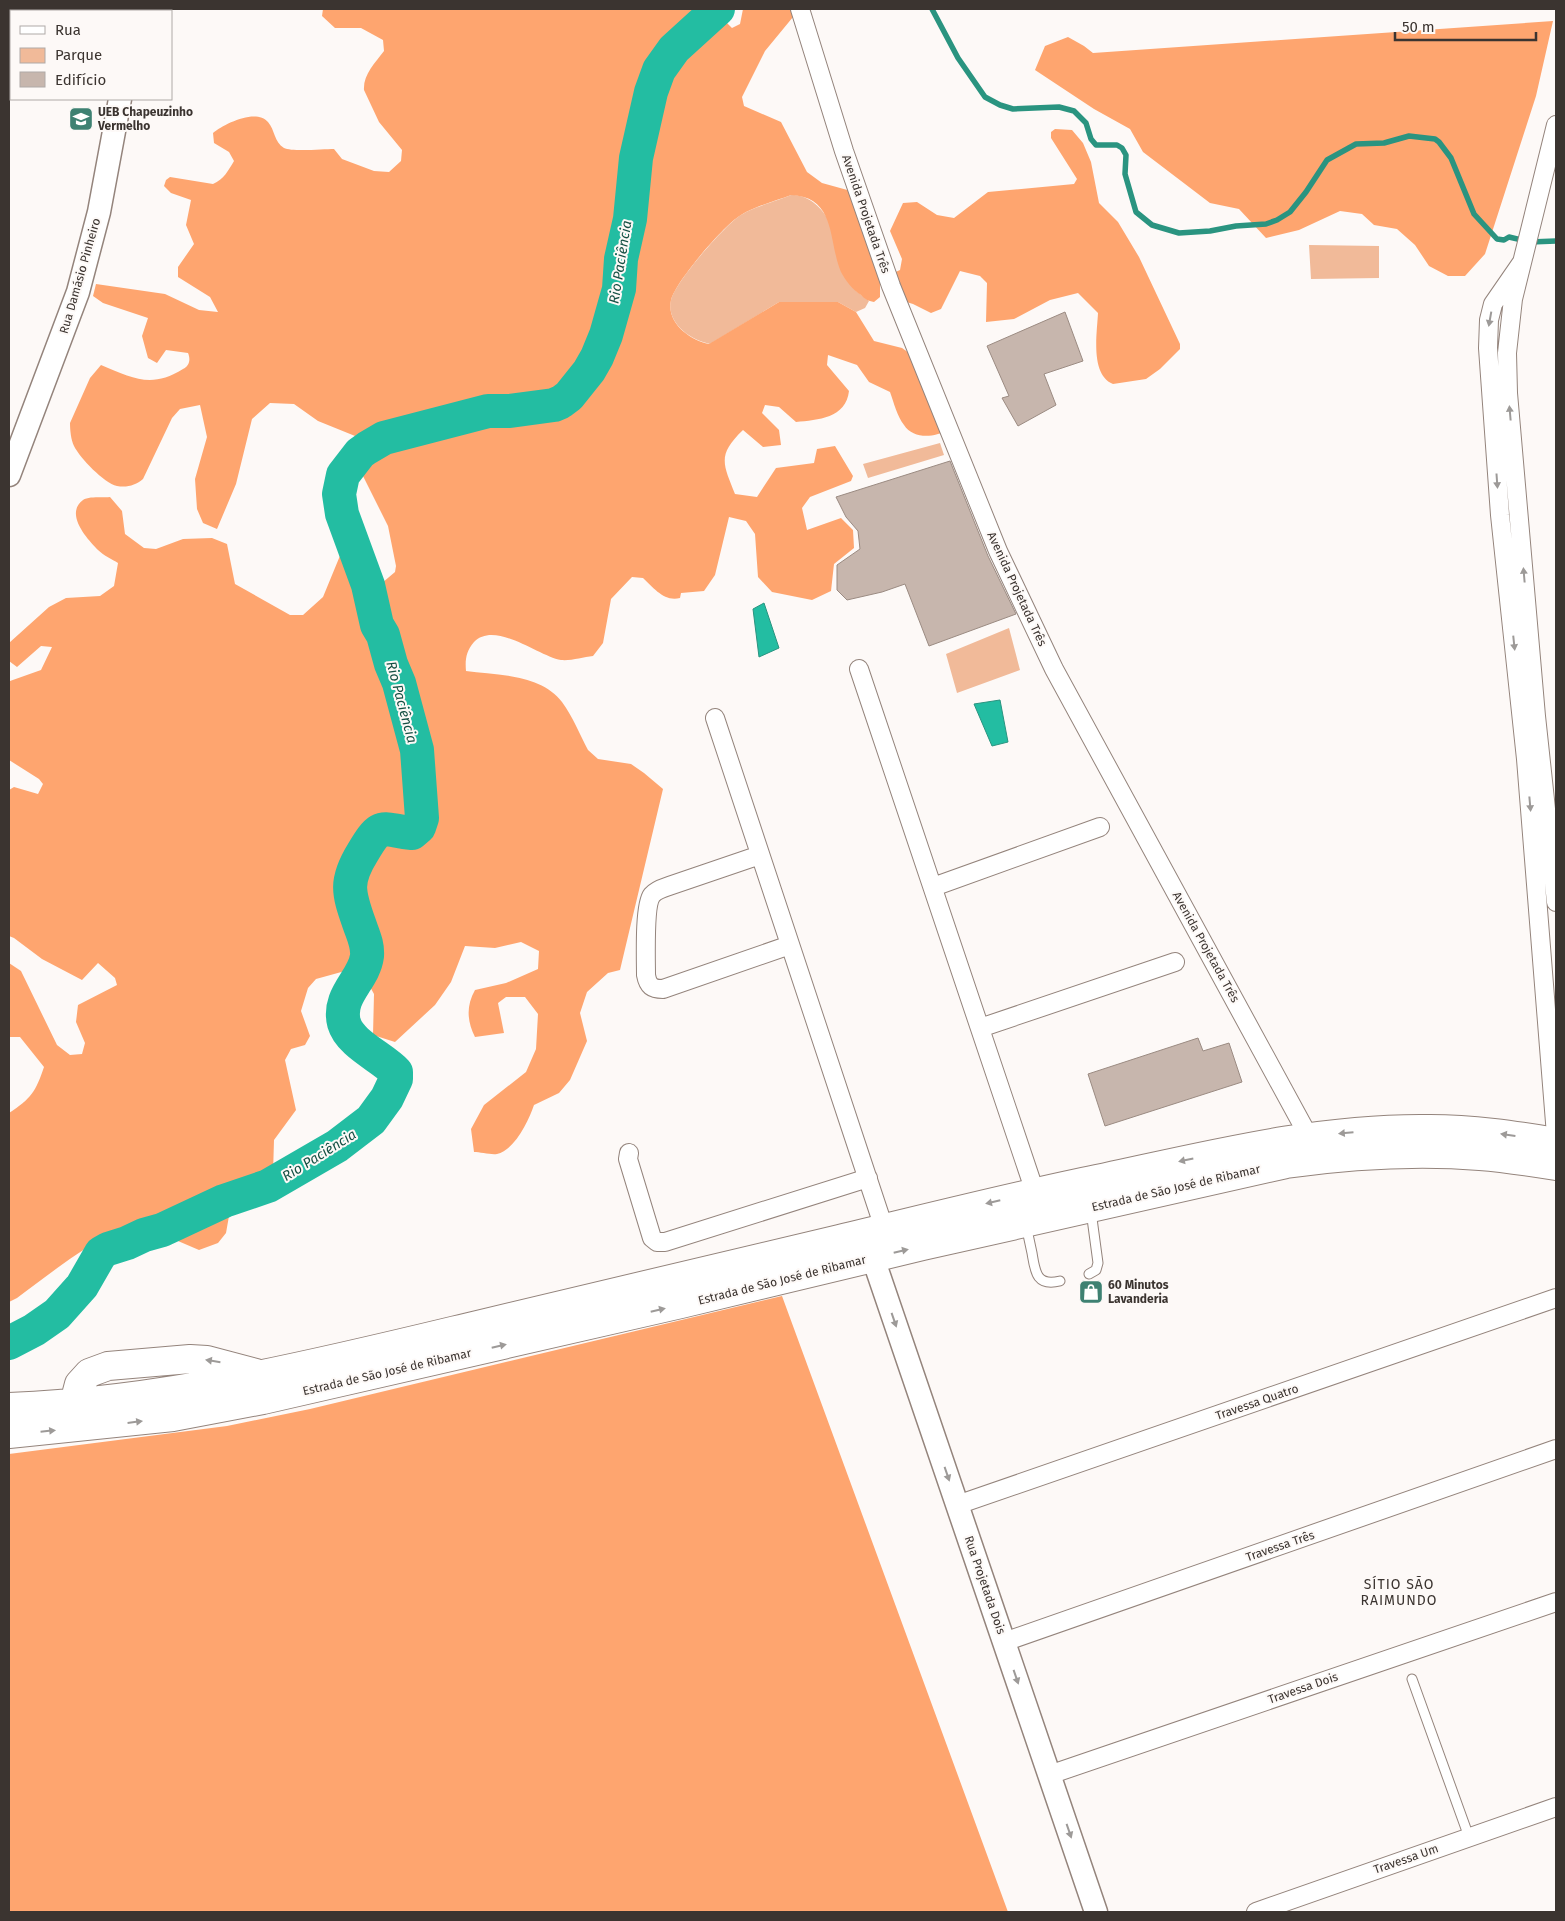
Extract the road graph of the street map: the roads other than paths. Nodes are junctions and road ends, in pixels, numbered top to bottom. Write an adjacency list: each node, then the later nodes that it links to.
1 (800, 9): 22 (street, Avenida Projetada Três)
2 (120, 100): 5 (street, Rua Damásio Pinheiro)
3 (1556, 125): 4 (street)
4 (1507, 296): 6 (street, one-way to 4); 7 (street, one-way to 7)
5 (9, 475)
6 (1522, 551): 7 (street); 9 (street, one-way to 6)
7 (1504, 552): 9 (street, one-way to 9)
8 (859, 669): 14 (street)
9 (1529, 716): 11 (street)
10 (715, 718): 13 (street)
11 (1534, 758): 15 (street); 16 (street, one-way to 16)
12 (1100, 827): 14 (street)
13 (760, 855): 17 (street); 17 (street)
14 (933, 887): 20 (street)
15 (1556, 902)
16 (1548, 921): 19 (street)
17 (790, 945): 26 (street)
18 (1175, 962): 20 (street)
19 (1550, 962): 21 (street)
20 (980, 1028): 27 (street)
21 (1556, 1136)
22 (1309, 1137): 23 (main road, Estrada de São José de Ribamar, one-way to 22); 27 (main road, Estrada de São José de Ribamar, one-way to 27)
23 (1556, 1142)
24 (629, 1153): 26 (street)
25 (1556, 1166): 28 (main road, Estrada de São José de Ribamar)
26 (868, 1178): 30 (street)
27 (1034, 1192): 30 (main road, Estrada de São José de Ribamar, one-way to 30)
28 (1091, 1208): 29 (main road, Estrada de São José de Ribamar); 32 (lane)
29 (1026, 1222): 31 (main road, Estrada de São José de Ribamar, one-way to 29); 33 (lane)
30 (884, 1228): 35 (main road, Estrada de São José de Ribamar, one-way to 35)
31 (873, 1258): 37 (main road, Estrada de São José de Ribamar, one-way to 31); 40 (street, Rua Projetada Dois, one-way to 40)
32 (1089, 1274)
33 (1060, 1281)
34 (1556, 1298): 40 (street, Travessa Quatro)
35 (74, 1403): 36 (main road); 37 (main road)
36 (9, 1407)
37 (86, 1427): 38 (main road, Estrada de São José de Ribamar, one-way to 37)
38 (9, 1434)
39 (1556, 1449): 42 (street, Travessa Três)
40 (957, 1505): 42 (street, Rua Projetada Dois)
41 (1556, 1602): 44 (street, Travessa Dois)
42 (1004, 1642): 44 (street, Rua Projetada Dois, one-way to 44)
43 (1412, 1678): 46 (lane)
44 (1049, 1775): 47 (street, Rua Projetada Dois, one-way to 47)
45 (1556, 1807): 46 (street, Travessa Um)
46 (1469, 1837): 48 (street, Travessa Um)
47 (1096, 1912)
48 (1256, 1912)

